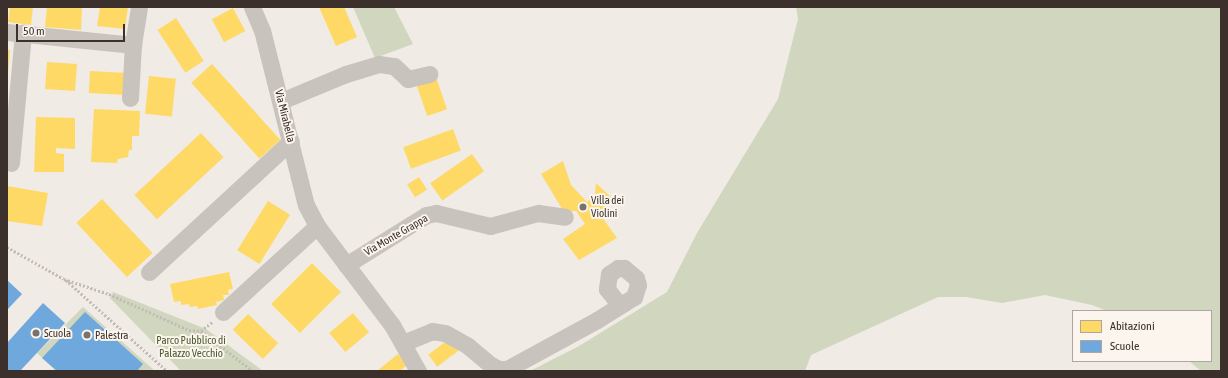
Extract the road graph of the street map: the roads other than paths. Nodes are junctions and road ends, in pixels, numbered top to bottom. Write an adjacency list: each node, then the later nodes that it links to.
1 (139, 7): 4 (street)
2 (252, 7): 7 (street, Via Mirabella)
3 (15, 33): 4 (street); 9 (street)
4 (133, 45): 6 (street)
5 (429, 74): 7 (street)
6 (130, 98)
7 (281, 101): 8 (street, Via Mirabella)
8 (291, 141): 11 (street, Via Mirabella); 13 (street)
9 (11, 163)
10 (565, 217): 12 (street, Via Monte Grappa)
11 (317, 226): 12 (street, Via Mirabella); 15 (street)
12 (346, 265): 16 (street, Via Mirabella)
13 (149, 272)
14 (624, 303): 16 (street)
15 (223, 312)
16 (403, 343): 17 (street, Via Mirabella)
17 (418, 371)

